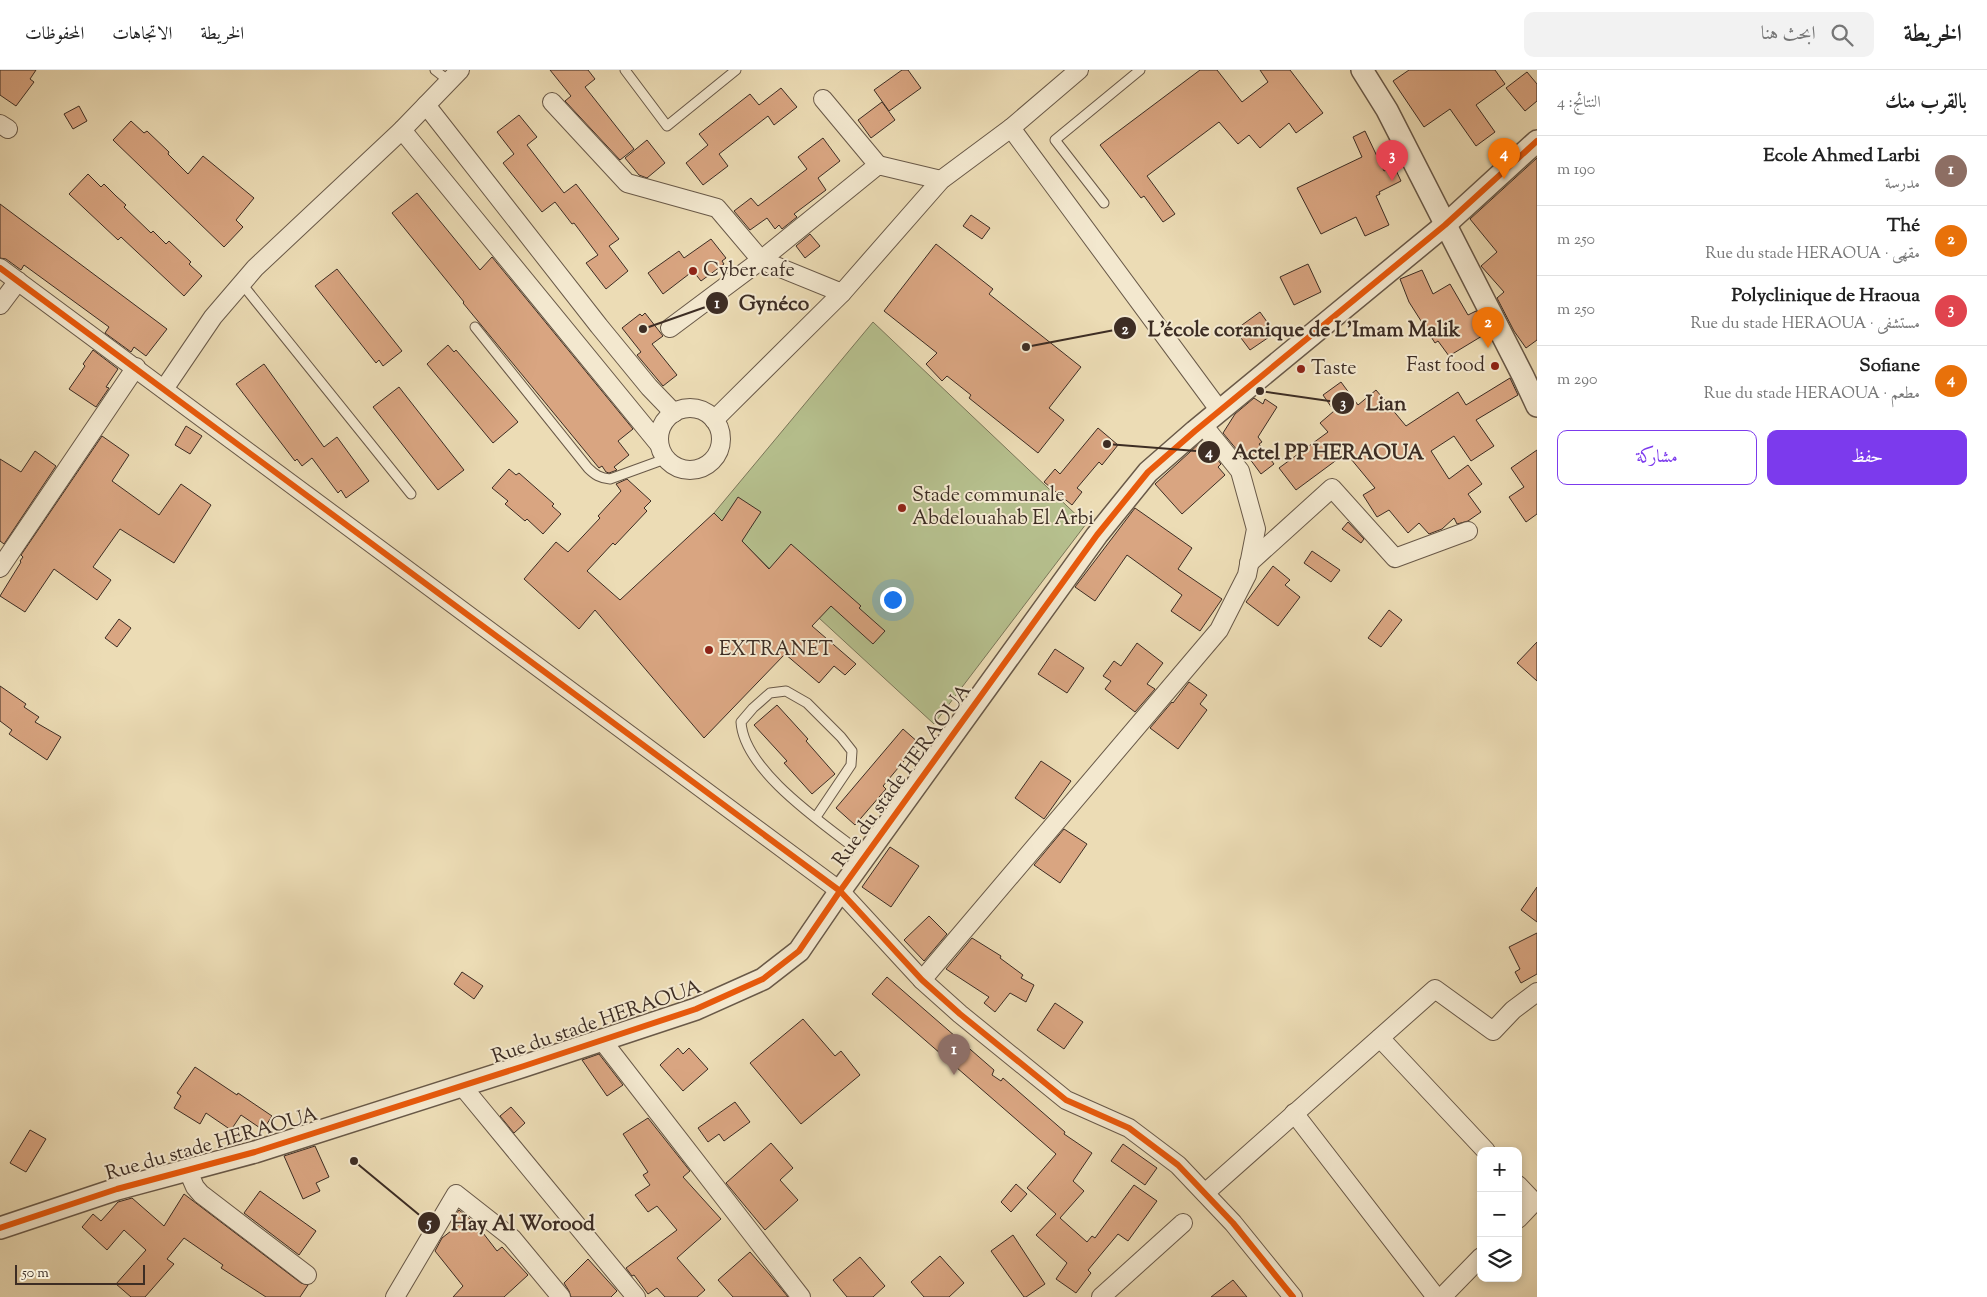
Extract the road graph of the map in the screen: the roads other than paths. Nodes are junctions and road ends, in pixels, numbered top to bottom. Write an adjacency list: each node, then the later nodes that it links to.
1 (435, 70): 7 (lane)
2 (625, 70): 3 (lane)
3 (736, 70)
4 (1079, 70): 11 (street)
5 (1140, 70): 16 (lane)
6 (1362, 70): 17 (street)
7 (454, 76): 10 (street)
8 (823, 99): 14 (street)
9 (552, 102): 18 (street)
10 (426, 105): 12 (street); 30 (street)
11 (1011, 128): 15 (street); 29 (street)
12 (402, 130): 21 (street); 33 (street)
13 (1537, 141): 17 (street, Rue du stade HERAOUA)
14 (878, 165): 15 (street); 18 (street)
15 (941, 180): 22 (street)
16 (1104, 203)
17 (1445, 225): 28 (street); 29 (street, Rue du stade HERAOUA)
18 (761, 260): 22 (street); 25 (street)
19 (0, 268): 20 (street)
20 (18, 281): 23 (street); 26 (street)
21 (242, 284): 27 (street); 35 (lane)
22 (842, 293): 31 (street)
23 (0, 305)
24 (475, 327): 34 (lane)
25 (670, 328)
26 (136, 367): 27 (street); 38 (street)
27 (164, 390): 41 (street)
28 (1537, 406)
29 (1220, 411): 32 (street, Rue du stade HERAOUA)
30 (674, 412): 31 (street); 33 (street)
31 (714, 420): 34 (street)
32 (1203, 425): 37 (street); 40 (street, Rue du stade HERAOUA)
33 (658, 443): 34 (street)
34 (665, 459)
35 (411, 494)
36 (1468, 531): 37 (street)
37 (1249, 563): 42 (street)
38 (0, 568)
39 (816, 817): 39 (lane); 40 (lane)
40 (865, 856): 41 (street, Rue du stade HERAOUA)
41 (840, 891): 42 (street); 45 (street, Rue du stade HERAOUA)
42 (922, 980): 51 (street)
43 (1537, 992): 44 (street)
44 (1380, 1038): 47 (street); 48 (street)
45 (602, 1039): 46 (street, Rue du stade HERAOUA); 60 (street)
46 (462, 1086): 49 (street, Rue du stade HERAOUA); 59 (street)
47 (1294, 1113): 51 (street); 63 (street)
48 (1482, 1147)
49 (188, 1171): 54 (street, Rue du stade HERAOUA); 56 (street)
50 (1522, 1189): 52 (street)
51 (1205, 1192): 62 (street)
52 (1522, 1215)
53 (1183, 1223): 61 (street)
54 (0, 1228)
55 (1477, 1261): 64 (street)
56 (307, 1275)
57 (395, 1297): 58 (street)
58 (561, 1297)
59 (636, 1297)
60 (801, 1297)
61 (1101, 1297)
62 (1293, 1297)
63 (1436, 1297)
64 (1442, 1297)

